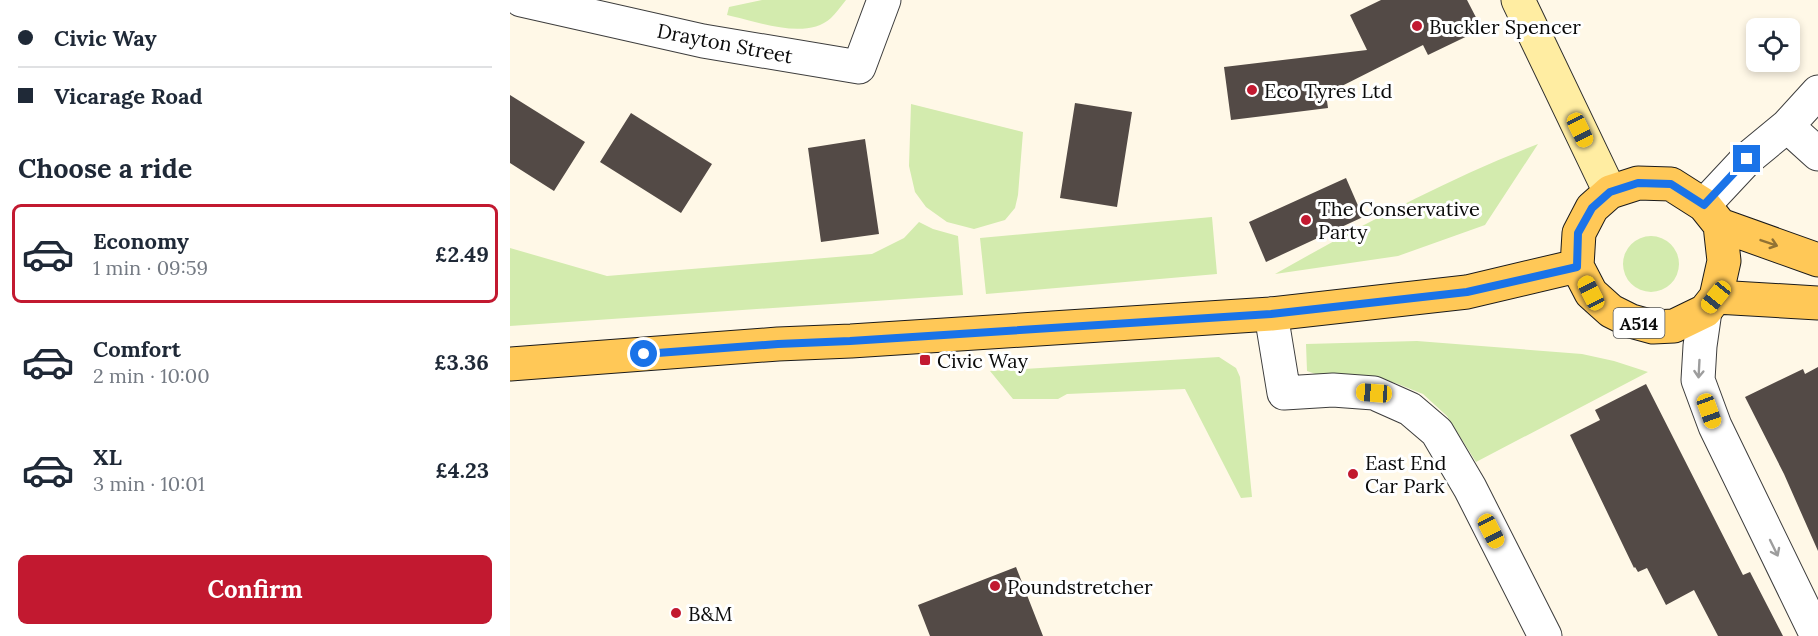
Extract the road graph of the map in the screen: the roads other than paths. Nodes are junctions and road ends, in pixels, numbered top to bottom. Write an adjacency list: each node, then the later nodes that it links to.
1 (521, 0): 2 (street, Drayton Street)
2 (884, 0)
3 (1518, 0): 7 (main road)
4 (1818, 92): 5 (street)
5 (1787, 126): 6 (street); 8 (street)
6 (1818, 154)
7 (1610, 192): 8 (main road); 10 (main road)
8 (1712, 215): 9 (main road, one-way to 9); 12 (main road)
9 (1818, 260)
10 (1577, 267): 12 (main road, A514); 13 (main road)
11 (1818, 303): 12 (main road, A514)
12 (1710, 304): 16 (street, one-way to 16)
13 (1271, 314): 14 (main road); 15 (street)
14 (510, 364)
15 (1545, 636)
16 (1817, 636)

